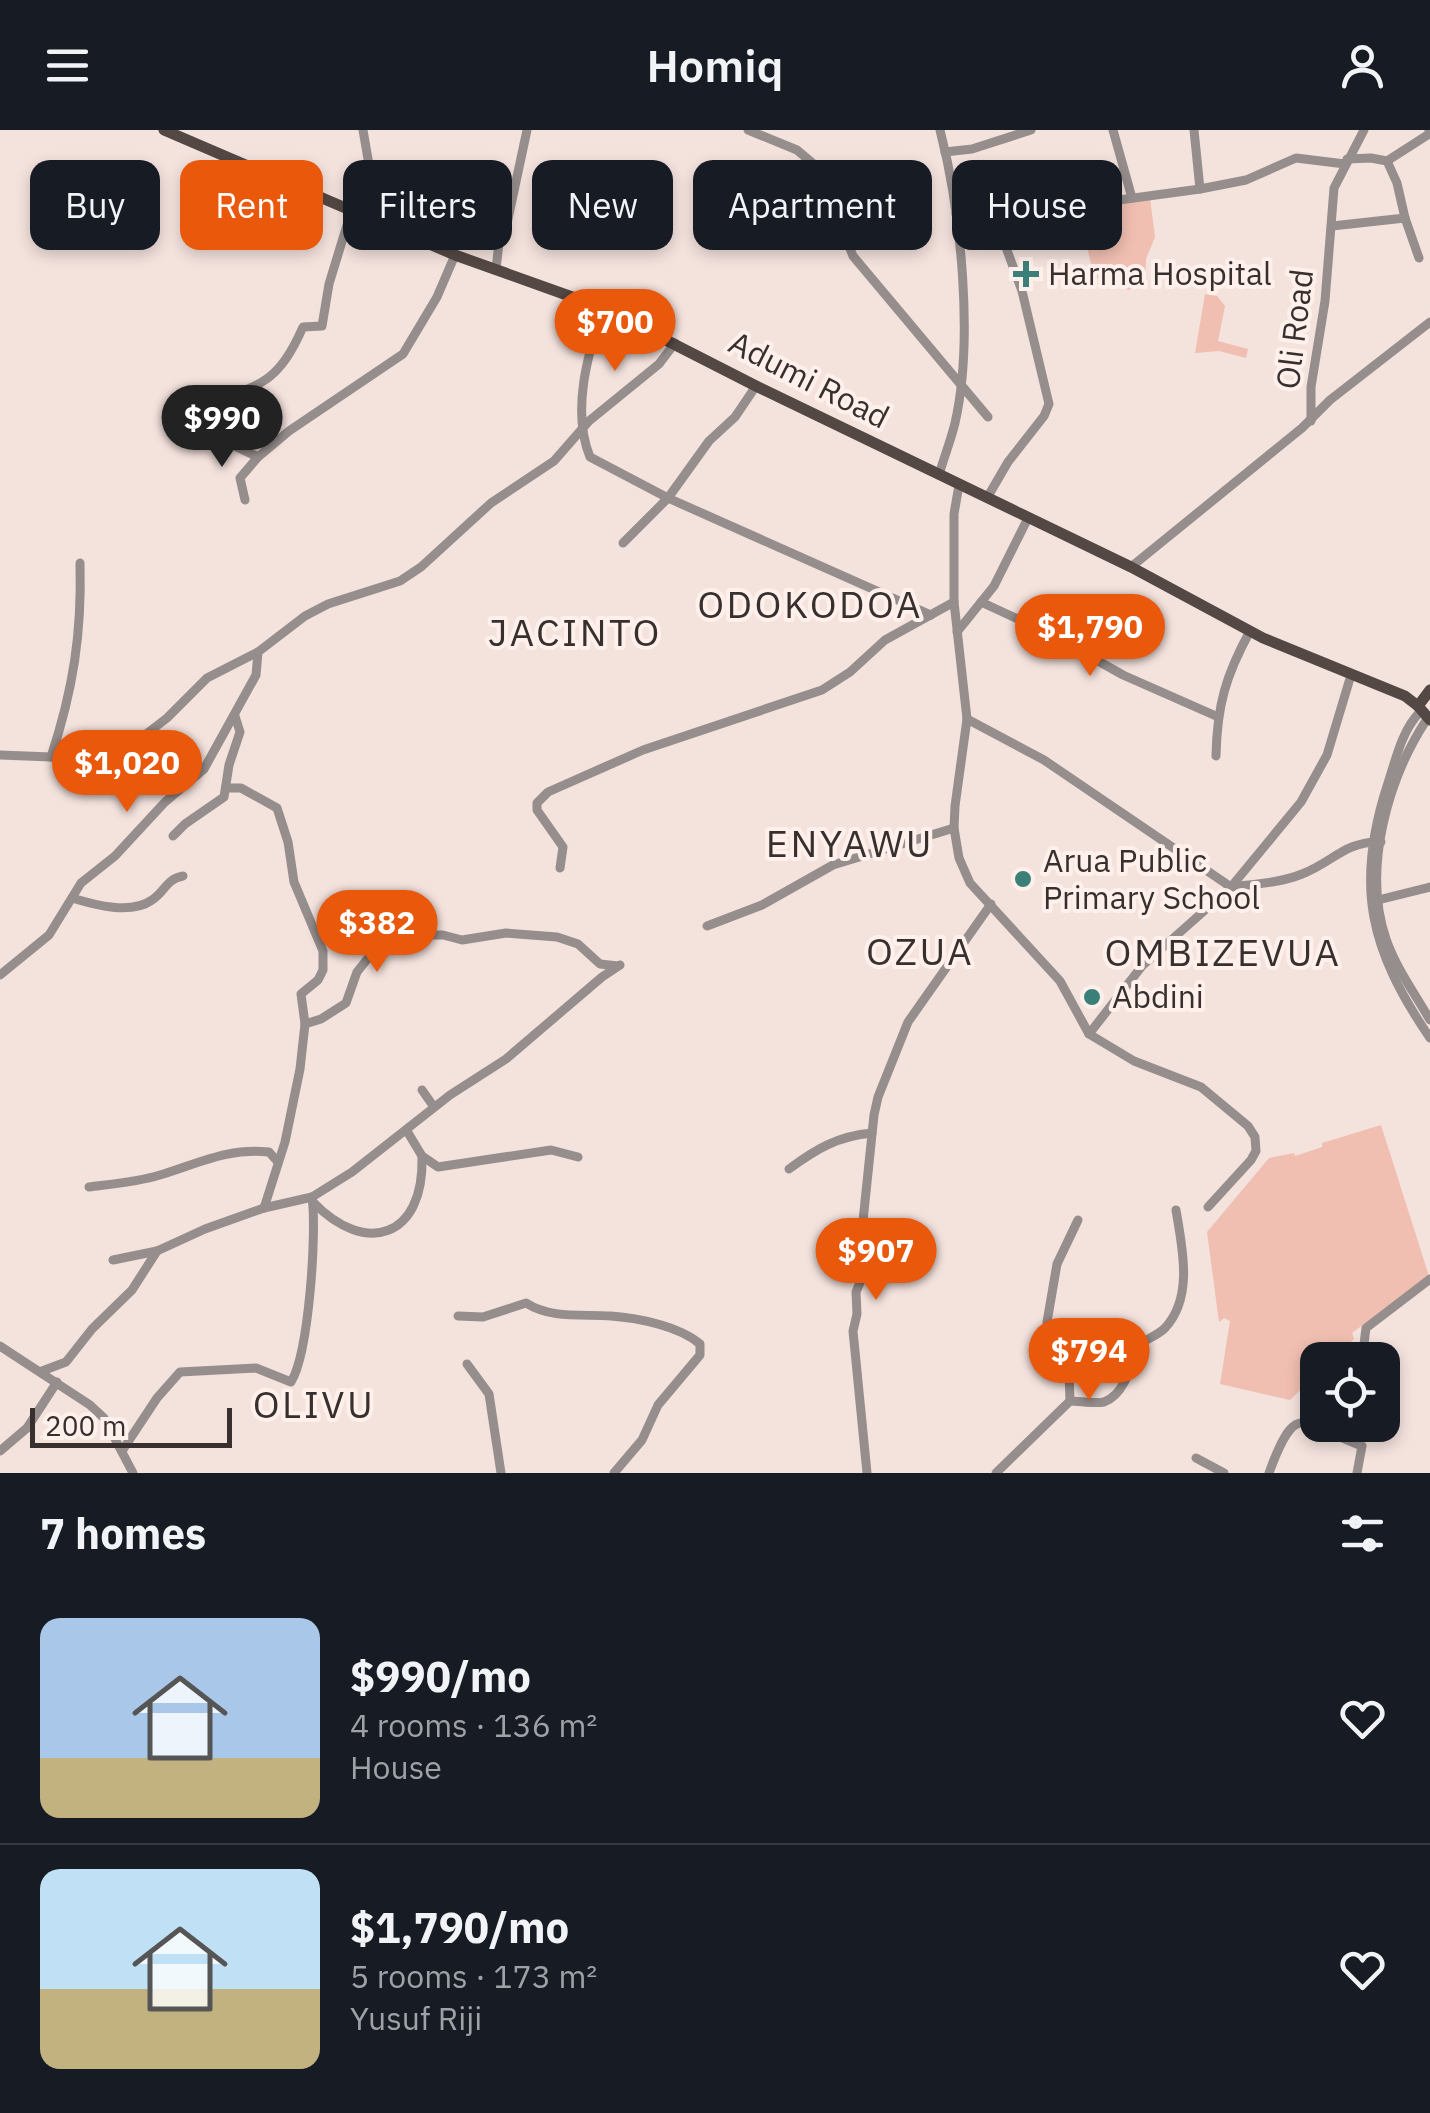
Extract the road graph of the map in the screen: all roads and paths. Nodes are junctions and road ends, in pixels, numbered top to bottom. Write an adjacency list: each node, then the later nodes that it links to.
1 (164, 130): 19 (main road, Adumi Road)
2 (363, 130): 12 (street)
3 (527, 130): 28 (street)
4 (748, 130): 33 (street)
5 (940, 130): 11 (street)
6 (1032, 130): 11 (street)
7 (1113, 130): 17 (street)
8 (1194, 130): 15 (street)
9 (1364, 130): 13 (street, Oli Road)
10 (1429, 130): 14 (street)
11 (945, 152): 16 (street)
12 (368, 160)
13 (1346, 161): 14 (street); 15 (street); 21 (street, Oli Road)
14 (1387, 161): 20 (street)
15 (1200, 189): 17 (street)
16 (952, 191)
17 (1132, 198): 18 (street)
18 (1122, 199)
19 (343, 208)
20 (1406, 218): 21 (street); 27 (street)
21 (1332, 226): 35 (street, Oli Road)
22 (343, 237): 37 (street)
23 (441, 250): 26 (main road, Adumi Road)
24 (958, 250): 33 (street)
25 (1007, 250): 41 (street)
26 (455, 256): 28 (main road, Adumi Road); 37 (street)
27 (1418, 258)
28 (496, 269): 29 (main road, Adumi Road)
29 (604, 308): 31 (main road, Adumi Road); 36 (street)
30 (1430, 322): 35 (street)
31 (675, 343): 32 (main road, Adumi Road); 36 (street)
32 (756, 386): 38 (main road, Adumi Road); 40 (street)
33 (960, 386): 34 (street); 38 (street)
34 (988, 417)
35 (1310, 421): 46 (street)
36 (583, 429): 40 (street); 52 (street)
37 (258, 457): 42 (street)
38 (939, 474): 39 (main road, Adumi Road)
39 (959, 485): 41 (main road, Adumi Road); 47 (street)
40 (668, 498): 44 (street); 49 (street)
41 (987, 498): 43 (main road, Adumi Road)
42 (244, 500)
43 (1028, 518): 46 (main road, Adumi Road); 48 (street)
44 (623, 543)
45 (80, 563): 59 (street)
46 (1131, 567): 50 (main road, Adumi Road)
47 (954, 602): 49 (street); 51 (street)
48 (981, 602): 51 (street); 56 (street)
49 (931, 615): 65 (street)
50 (1250, 631): 53 (main road, Adumi Road); 56 (street)
51 (957, 632): 57 (street)
52 (258, 652): 55 (street); 59 (street)
53 (1350, 675): 54 (main road, Adumi Road); 67 (street)
54 (1425, 708): 64 (street)
55 (235, 716): 61 (street); 69 (street)
56 (1216, 716): 60 (street)
57 (967, 719): 62 (street); 67 (street)
58 (0, 755): 59 (street)
59 (50, 756)
60 (1216, 756)
61 (226, 788): 63 (street); 75 (street)
62 (954, 828): 71 (street); 72 (street)
63 (173, 836)
64 (1378, 841): 67 (street); 70 (street); 77 (street)
65 (560, 868)
66 (183, 876): 69 (street)
67 (1231, 886): 76 (street)
68 (1430, 887): 70 (street)
69 (72, 898): 73 (street)
70 (1378, 900): 74 (street)
71 (990, 904): 76 (street); 81 (street)
72 (708, 926)
73 (0, 975)
74 (1430, 1020)
75 (305, 1024): 79 (street); 84 (street)
76 (1089, 1034): 88 (street)
77 (1430, 1038)
78 (422, 1090): 79 (street)
79 (434, 1107): 80 (street)
80 (407, 1131): 82 (street); 87 (street)
81 (872, 1133): 85 (street); 110 (street)
82 (422, 1156): 83 (street); 87 (street)
83 (578, 1157)
84 (278, 1162): 86 (street); 89 (street)
85 (789, 1169)
86 (90, 1188)
87 (312, 1199): 89 (street); 105 (street)
88 (1208, 1207)
89 (264, 1208): 92 (street)
90 (1176, 1210): 101 (street)
91 (1078, 1220): 101 (street)
92 (157, 1251): 93 (street); 99 (street)
93 (113, 1260)
94 (1430, 1279): 96 (street)
95 (458, 1316): 109 (street)
96 (1364, 1342)
97 (0, 1346): 99 (street)
98 (467, 1364): 108 (street)
99 (42, 1371): 100 (street)
100 (57, 1382): 104 (street); 105 (street)
101 (1070, 1401): 111 (street)
102 (1300, 1423): 113 (street)
103 (1356, 1442): 114 (street)
104 (0, 1451)
105 (122, 1451): 107 (street)
106 (1196, 1458): 112 (street)
107 (133, 1473)
108 (501, 1473)
109 (614, 1473)
110 (867, 1473)
111 (996, 1473)
112 (1224, 1473)
113 (1269, 1473)
114 (1356, 1473)

